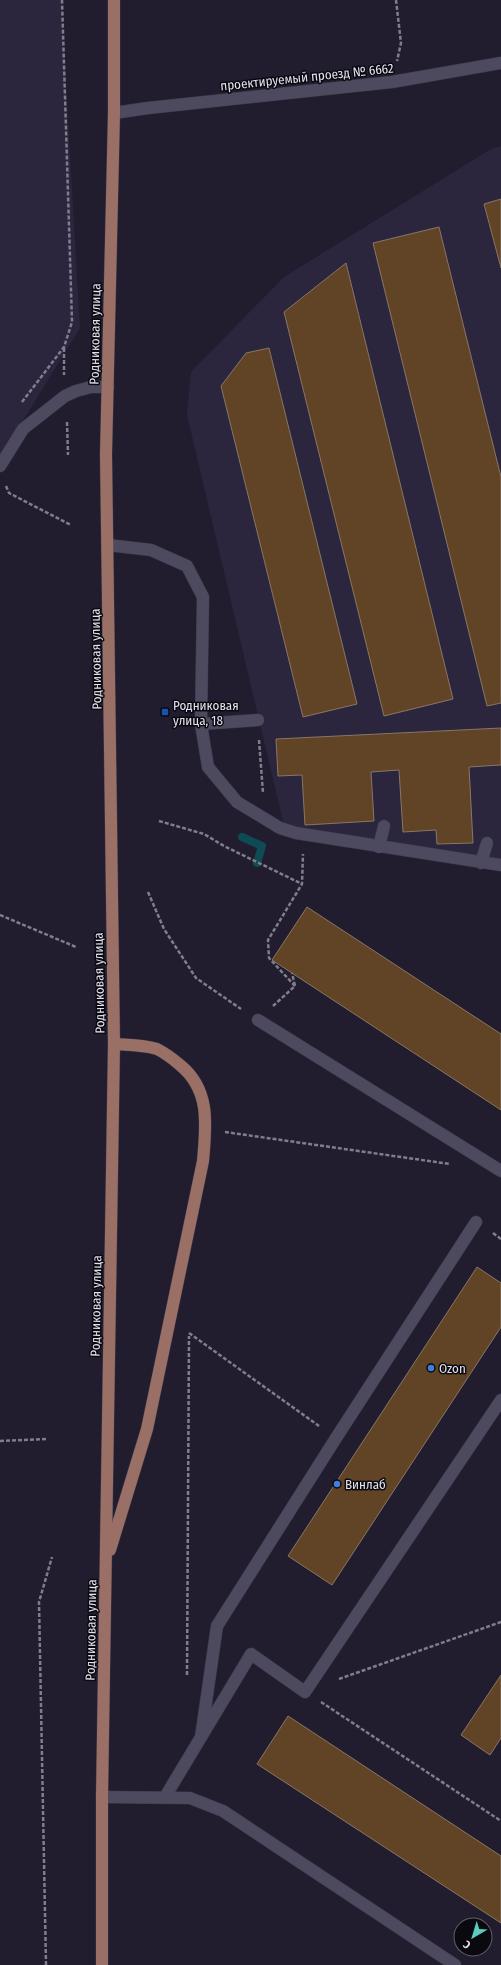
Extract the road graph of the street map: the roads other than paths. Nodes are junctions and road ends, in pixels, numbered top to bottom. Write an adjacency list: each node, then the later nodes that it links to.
1 (114, 0): 3 (main road, Родниковая улица)
2 (501, 63): 3 (street, проектируемый проезд № 6662)
3 (114, 113): 4 (main road, Родниковая улица)
4 (108, 387): 5 (street); 6 (main road, Родниковая улица)
5 (0, 466)
6 (108, 545): 8 (street); 15 (main road, Родниковая улица)
7 (258, 720): 8 (street)
8 (201, 724): 11 (street)
9 (384, 826): 11 (street)
10 (487, 844): 12 (street)
11 (379, 847): 12 (street)
12 (481, 863): 13 (street)
13 (501, 865)
14 (258, 1020): 16 (street)
15 (114, 1044): 19 (main road, Родниковая улица); 19 (main road)
16 (501, 1171)
17 (476, 1222): 20 (street)
18 (501, 1400): 20 (street)
19 (106, 1563): 21 (main road, Родниковая улица)
20 (201, 1737): 22 (street)
21 (102, 1797): 22 (street); 23 (main road, Родниковая улица)
22 (165, 1797): 24 (street)
23 (102, 1965)
24 (455, 1965)

